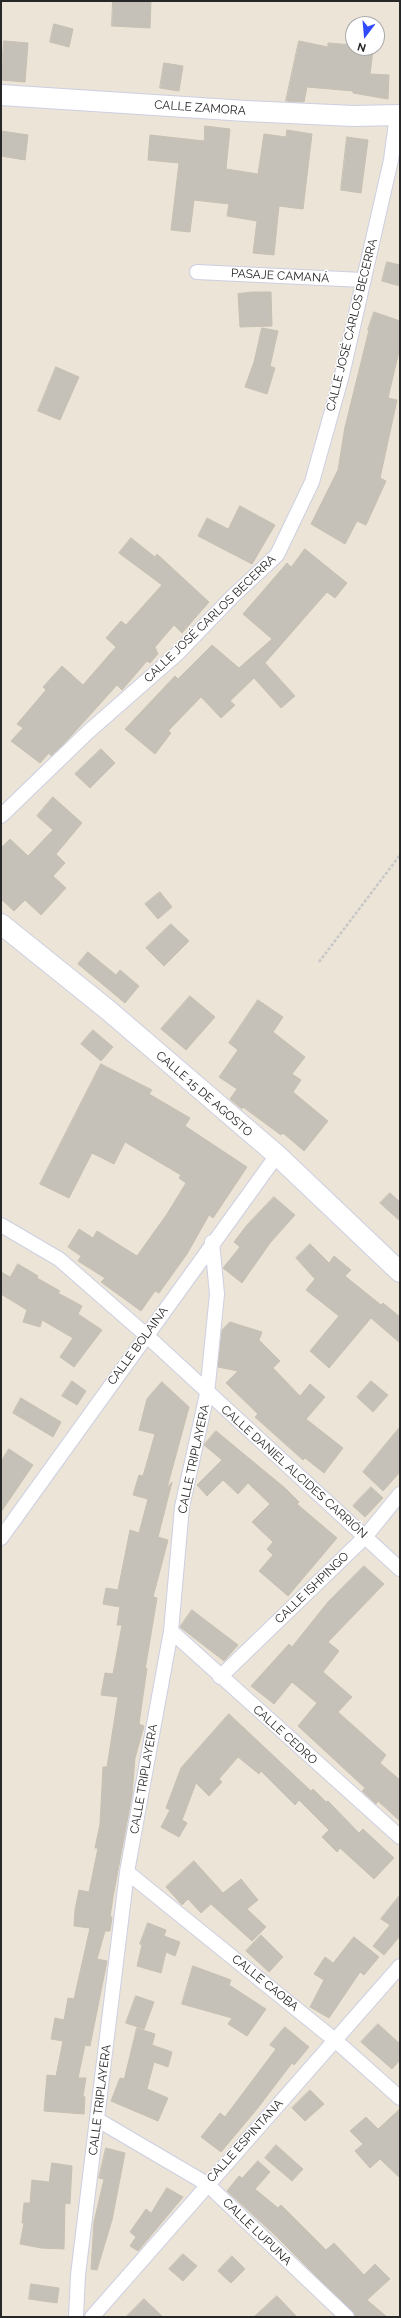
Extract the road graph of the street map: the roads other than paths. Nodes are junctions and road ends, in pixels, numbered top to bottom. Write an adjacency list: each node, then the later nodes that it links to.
1 (1, 95): 2 (street, CALLE ZAMORA)
2 (398, 115): 4 (street, CALLE JOSÉ CARLOS BECERRA)
3 (197, 272): 4 (street, PASAJE CAMANÁ)
4 (363, 280): 5 (street, CALLE JOSÉ CARLOS BECERRA)
5 (1, 816)
6 (1, 924): 7 (street, CALLE 15 DE AGOSTO)
7 (276, 1156): 9 (street, CALLE BOLAINA); 10 (street, CALLE 15 DE AGOSTO)
8 (1, 1225): 11 (street, CALLE DANIEL ALCIDES CARRIÓN)
9 (212, 1242): 11 (street, CALLE BOLAINA); 12 (street, CALLE TRIPLAYERA)
10 (400, 1272)
11 (146, 1335): 12 (street, CALLE DANIEL ALCIDES CARRIÓN); 15 (street, CALLE BOLAINA)
12 (207, 1394): 14 (street, CALLE DANIEL ALCIDES CARRIÓN); 17 (street, CALLE TRIPLAYERA)
13 (400, 1494): 14 (street, CALLE ISHPINGO)
14 (365, 1537): 16 (street, CALLE DANIEL ALCIDES CARRIÓN); 18 (street, CALLE ISHPINGO)
15 (1, 1538)
16 (400, 1569)
17 (171, 1631): 18 (street, CALLE CEDRO); 20 (street, CALLE TRIPLAYERA)
18 (220, 1677): 19 (street, CALLE CEDRO)
19 (400, 1838)
20 (128, 1872): 22 (street, CALLE CAOBA); 24 (street, CALLE TRIPLAYERA)
21 (400, 1966): 22 (street, CALLE ESPINTANA)
22 (336, 2041): 23 (street, CALLE CAOBA); 25 (street, CALLE ESPINTANA)
23 (400, 2098)
24 (98, 2120): 25 (street, CALLE LUPUNA); 26 (street, CALLE TRIPLAYERA)
25 (207, 2184): 27 (street, CALLE ESPINTANA); 28 (street, CALLE LUPUNA)
26 (76, 2317)
27 (92, 2317)
28 (347, 2317)

